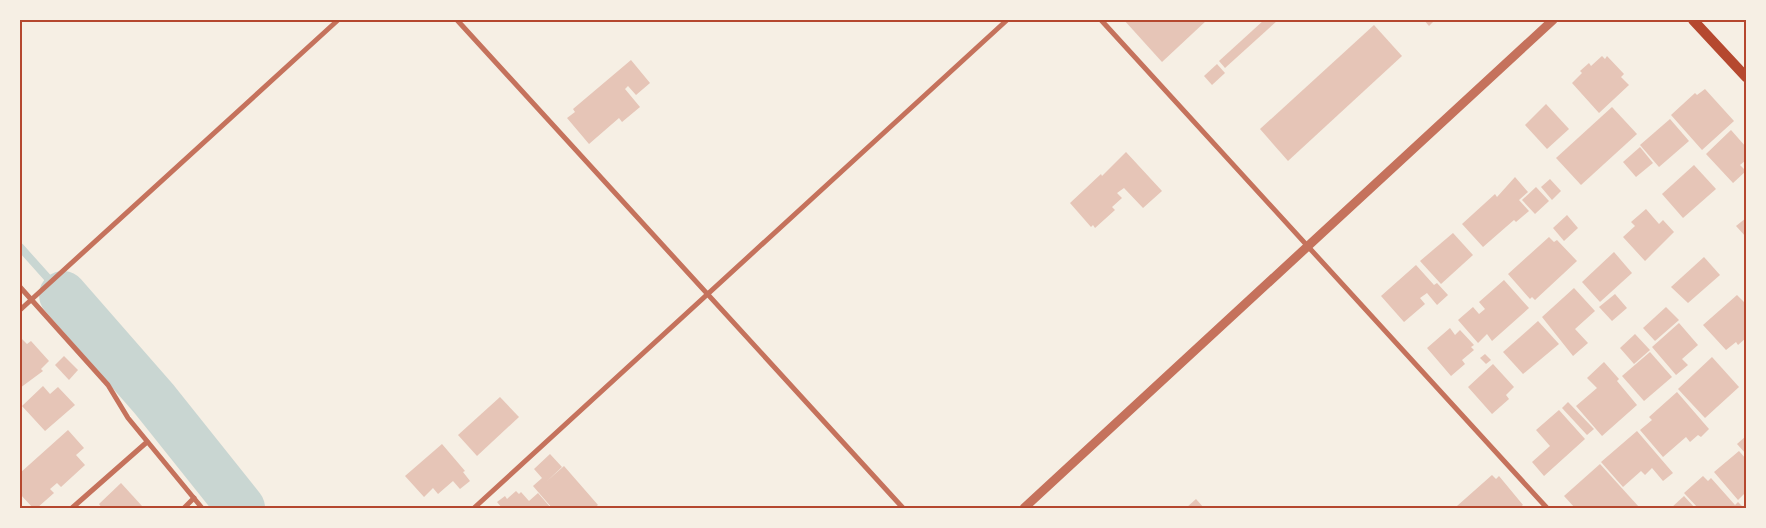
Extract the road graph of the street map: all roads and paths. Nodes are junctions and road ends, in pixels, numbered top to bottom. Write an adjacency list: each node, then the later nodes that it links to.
1 (338, 20): 11 (street)
2 (457, 20): 10 (street)
3 (1007, 20): 10 (street)
4 (1101, 20): 8 (street)
5 (1552, 20): 8 (street)
6 (1693, 20): 7 (main road)
7 (1746, 77)
8 (1309, 246): 20 (street); 21 (street)
9 (20, 287): 11 (street)
10 (707, 295): 18 (street); 19 (street)
11 (32, 300): 12 (street); 13 (street)
12 (20, 310)
13 (147, 442): 14 (street); 15 (street)
14 (194, 498): 16 (street); 17 (street)
15 (72, 508)
16 (184, 508)
17 (202, 508)
18 (474, 508)
19 (903, 508)
20 (1024, 508)
21 (1547, 508)

